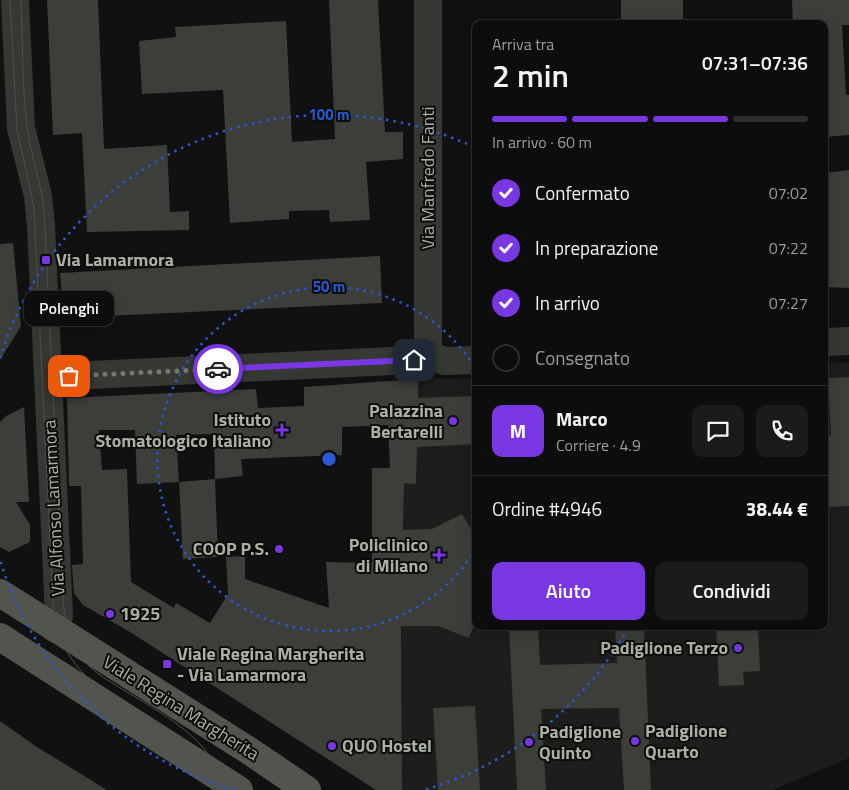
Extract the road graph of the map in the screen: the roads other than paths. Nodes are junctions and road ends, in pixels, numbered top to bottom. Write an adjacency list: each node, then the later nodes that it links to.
1 (15, 0): 7 (street, Via Alfonso Lamarmora)
2 (428, 0): 5 (street, Via Manfredo Fanti)
3 (849, 341): 4 (street)
4 (828, 342)
5 (425, 355): 6 (street); 7 (street)
6 (472, 360)
7 (49, 379): 9 (street, Via Alfonso Lamarmora)
8 (0, 593): 9 (main road, Viale Regina Margherita)
9 (54, 628): 11 (main road); 12 (main road, Viale Regina Margherita)
10 (0, 637): 11 (main road, Viale Regina Margherita)
11 (34, 658): 14 (main road, Viale Regina Margherita)
12 (248, 750): 13 (main road, Viale Regina Margherita); 14 (main road)
13 (275, 781): 15 (main road, Viale Regina Margherita)
14 (230, 788)
15 (307, 790)

